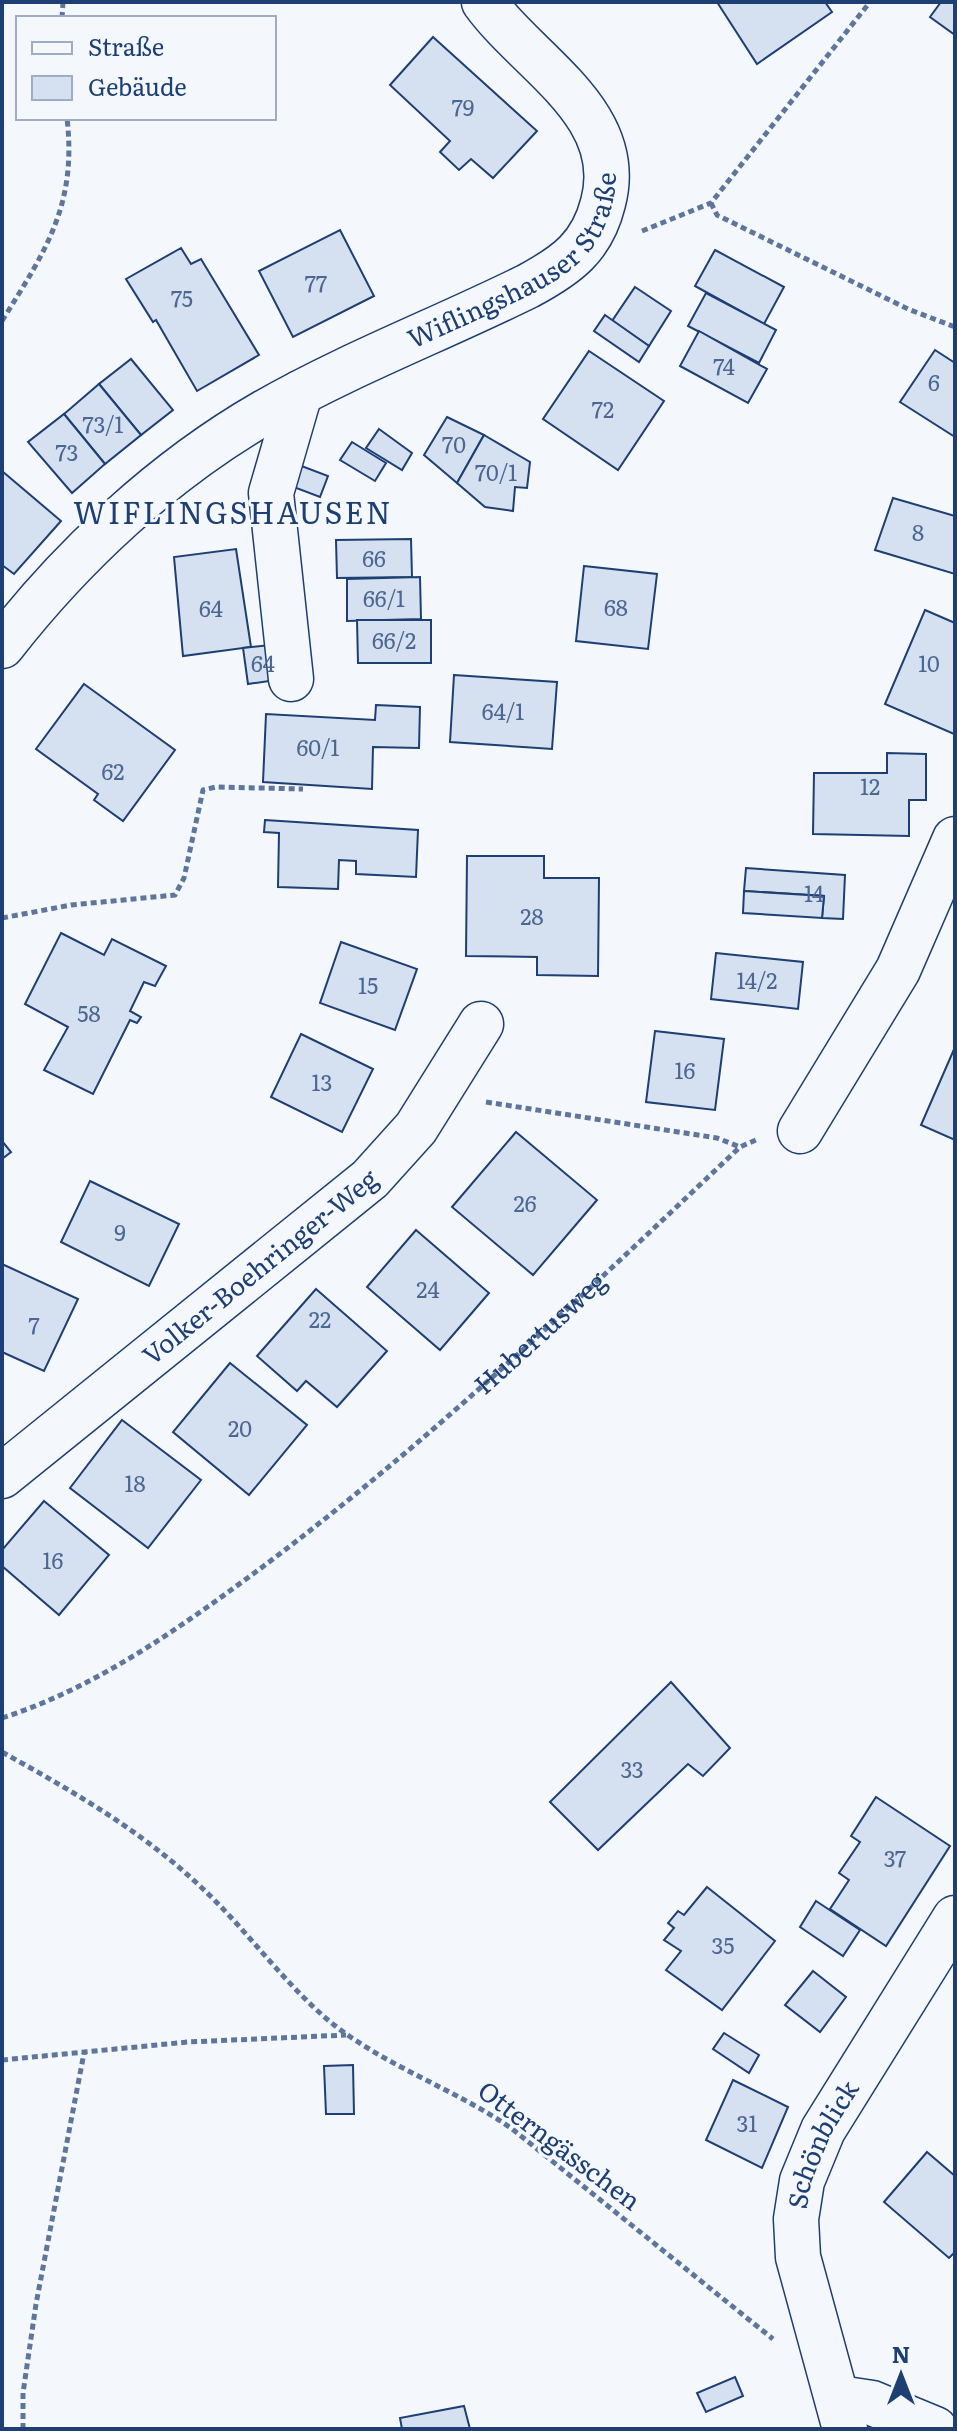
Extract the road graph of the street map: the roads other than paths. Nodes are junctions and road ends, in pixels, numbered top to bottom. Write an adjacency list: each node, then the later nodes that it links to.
1 (484, 2): 2 (street, Wiflingshauser Straße)
2 (300, 393): 3 (street, Wiflingshauser Straße); 4 (street)
3 (2, 646)
4 (291, 679)
5 (955, 839): 7 (street)
6 (481, 1024): 8 (street, Volker-Boehringer-Weg)
7 (800, 1131)
8 (2, 1476)
9 (955, 1918): 10 (street, Schönblick)
10 (836, 2395): 11 (street)
11 (935, 2429)

